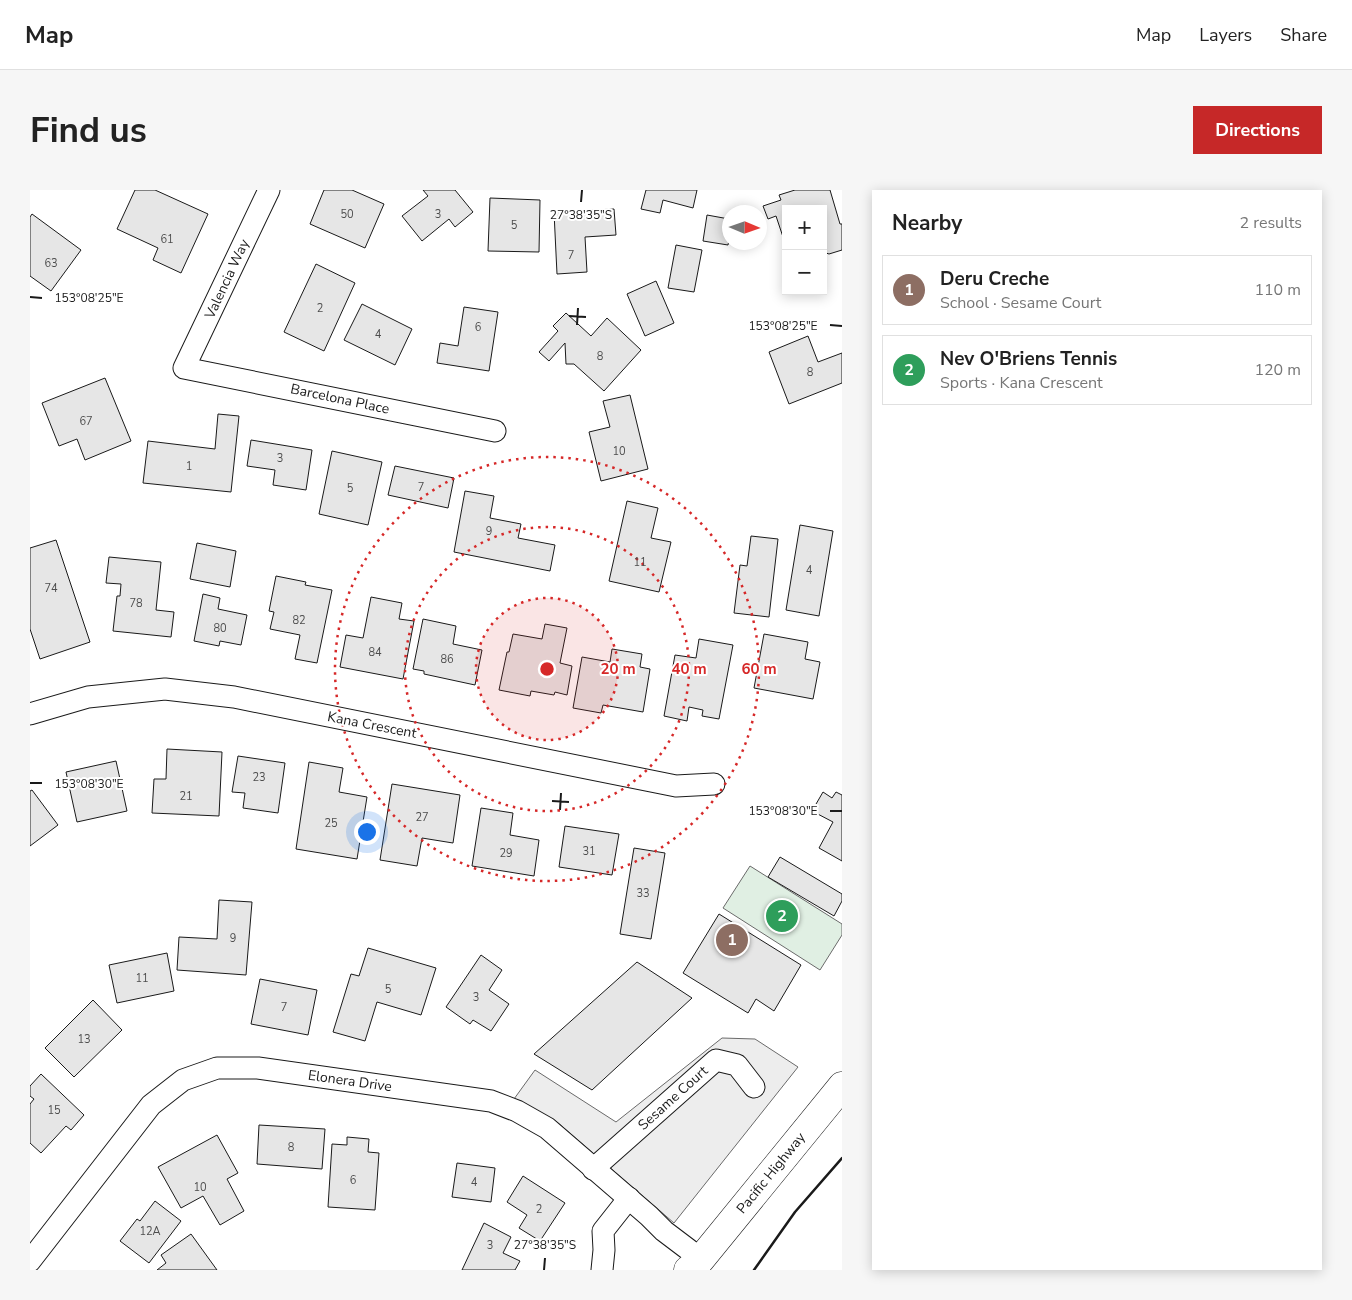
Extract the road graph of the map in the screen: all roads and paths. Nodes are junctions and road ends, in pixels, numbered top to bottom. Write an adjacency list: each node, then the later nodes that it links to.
1 (269, 190): 2 (street, Valencia Way)
2 (184, 368): 3 (street, Barcelona Place)
3 (495, 432)
4 (30, 714): 5 (street, Kana Crescent)
5 (714, 784)
6 (842, 1086): 11 (main road, Pacific Highway)
7 (754, 1087): 8 (street, Sesame Court)
8 (594, 1169): 9 (street, Elonera Drive); 10 (street, Elonera Drive)
9 (628, 1198): 11 (street, Elonera Drive); 12 (street)
10 (30, 1261)
11 (695, 1266)
12 (602, 1270)

